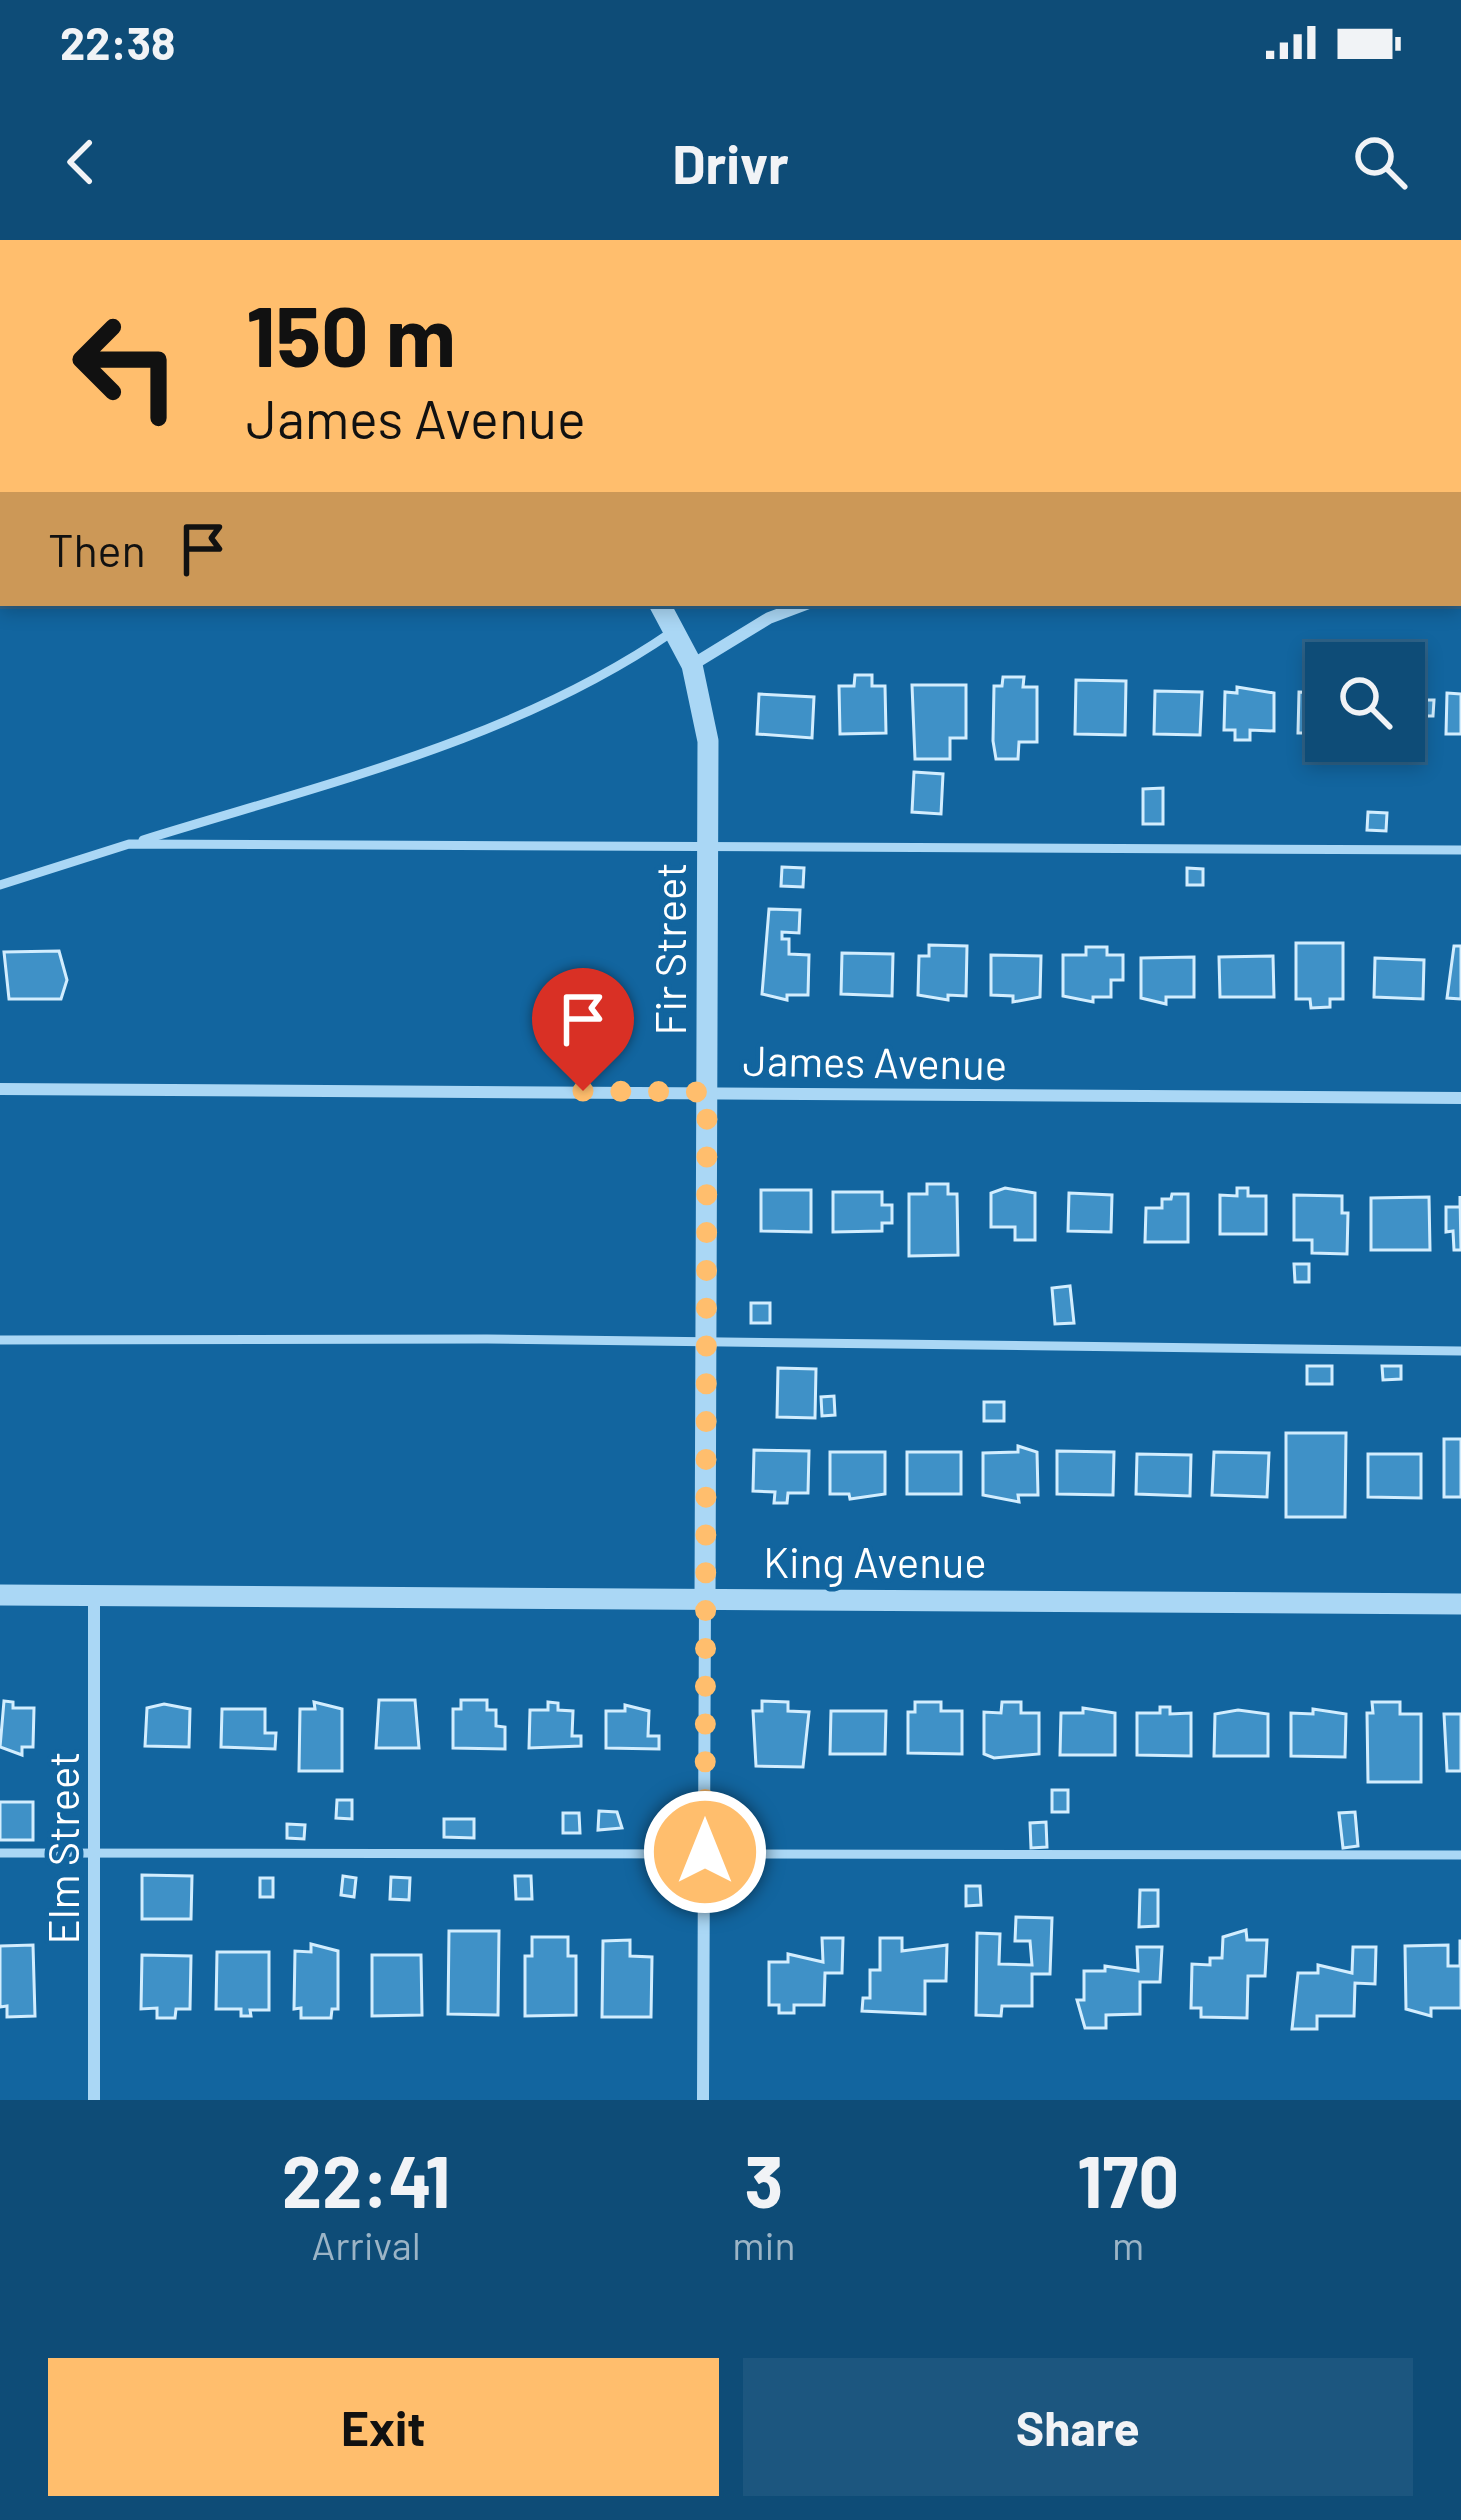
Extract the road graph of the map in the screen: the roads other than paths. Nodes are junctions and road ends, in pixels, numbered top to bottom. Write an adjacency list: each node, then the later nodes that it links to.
1 (661, 606): 5 (street, Fir Street)
2 (770, 606): 4 (lane)
3 (801, 606): 4 (street)
4 (770, 618): 6 (street)
5 (676, 629): 6 (street, Fir Street); 7 (lane)
6 (692, 665): 8 (street, Fir Street)
7 (129, 844): 8 (lane); 10 (lane)
8 (709, 846): 9 (lane); 12 (street, Fir Street)
9 (1461, 850)
10 (0, 886)
11 (0, 1089): 12 (street, James Avenue)
12 (707, 1092): 13 (street, James Avenue); 15 (street, Fir Street)
13 (1461, 1098)
14 (0, 1340): 15 (lane)
15 (704, 1342): 16 (lane); 19 (street, Fir Street)
16 (1461, 1351)
17 (0, 1595): 18 (street, King Avenue)
18 (94, 1596): 19 (street, King Avenue); 21 (street, Elm Street)
19 (705, 1599): 20 (street, King Avenue); 22 (street, Fir Street)
20 (1461, 1604)
21 (96, 1851): 22 (lane); 23 (lane); 25 (street, Elm Street)
22 (705, 1852): 24 (lane); 26 (street, Fir Street)
23 (0, 1853)
24 (1461, 1855)
25 (94, 2100)
26 (703, 2100)

